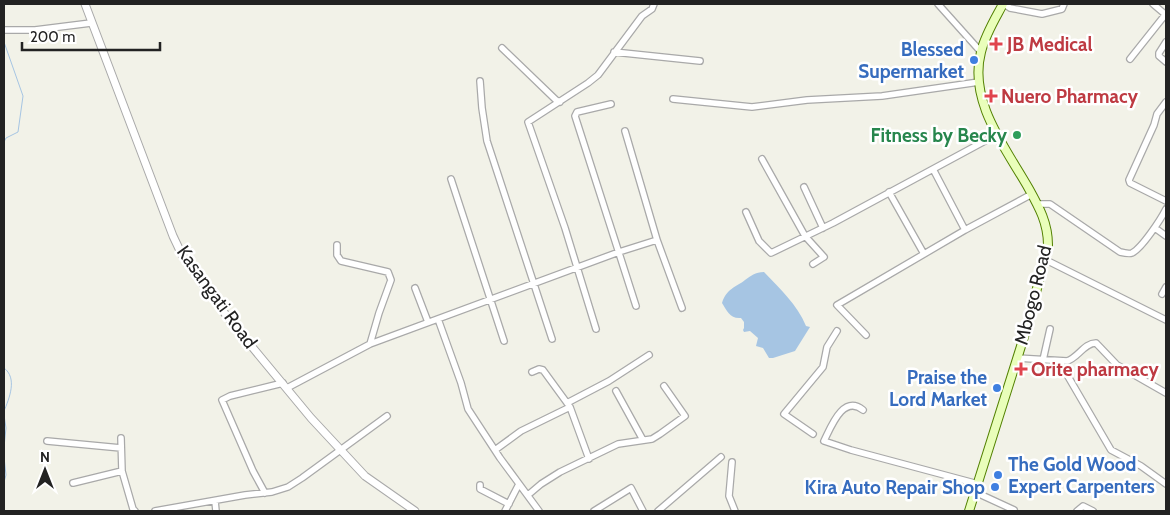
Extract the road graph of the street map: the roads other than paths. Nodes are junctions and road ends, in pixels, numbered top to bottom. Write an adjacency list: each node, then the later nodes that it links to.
1 (85, 4): 8 (street, Kasangati Road)
2 (654, 4): 12 (street)
3 (938, 4): 13 (street)
4 (1003, 4): 5 (street); 13 (main road, Mbogo Road)
5 (1064, 4)
6 (1153, 4): 7 (street)
7 (1166, 15): 14 (street)
8 (91, 22): 9 (street); 69 (street, Kasangati Road)
9 (4, 30)
10 (1166, 42): 16 (street)
11 (502, 48): 20 (street)
12 (614, 52): 15 (street); 20 (street)
13 (981, 52): 18 (main road, Mbogo Road)
14 (1130, 59)
15 (700, 61)
16 (1166, 62)
17 (480, 81): 47 (street)
18 (979, 82): 19 (street); 24 (main road, Mbogo Road)
19 (673, 99)
20 (560, 102): 46 (street)
21 (1166, 102): 31 (street)
22 (611, 104): 42 (street)
23 (625, 132): 40 (street)
24 (996, 134): 26 (street); 30 (main road, Mbogo Road)
25 (762, 159): 38 (street)
26 (933, 168): 29 (street); 37 (street)
27 (451, 179): 51 (street)
28 (804, 187): 35 (street)
29 (889, 192): 35 (street); 43 (street)
30 (1032, 194): 32 (main road, Mbogo Road); 37 (street)
31 (1166, 201)
32 (1038, 204): 36 (street); 44 (main road, Mbogo Road)
33 (1166, 209): 36 (street)
34 (746, 212): 38 (street)
35 (823, 228): 38 (street)
36 (1155, 228): 39 (street)
37 (965, 230): 43 (street)
38 (805, 236): 45 (street)
39 (1166, 236)
40 (657, 240): 42 (street); 53 (street)
41 (337, 245): 63 (street)
42 (619, 252): 46 (street); 52 (street)
43 (924, 254): 60 (street)
44 (1046, 260): 55 (street); 65 (main road, Mbogo Road)
45 (813, 264)
46 (576, 268): 47 (street); 57 (street)
47 (533, 284): 51 (street); 61 (street)
48 (1166, 287): 50 (street)
49 (415, 288): 56 (street)
50 (1162, 294)
51 (491, 300): 54 (street); 62 (street)
52 (636, 306)
53 (682, 308)
54 (438, 319): 56 (street); 81 (street)
55 (1166, 320)
56 (428, 322): 63 (street)
57 (596, 329)
58 (1050, 329): 66 (street)
59 (837, 331): 76 (street)
60 (866, 335)
61 (552, 339)
62 (504, 341)
63 (370, 344): 69 (street)
64 (649, 356): 73 (street)
65 (1017, 358): 66 (street); 91 (main road, Mbogo Road)
66 (1042, 360): 67 (street)
67 (1059, 361): 72 (street); 89 (street)
68 (532, 372): 73 (street)
69 (285, 386): 82 (street, Kasangati Road); 92 (street)
70 (664, 386): 78 (street)
71 (616, 391): 78 (street)
72 (1166, 393)
73 (569, 405): 81 (street); 84 (street)
74 (863, 410): 91 (street)
75 (387, 416): 82 (street)
76 (813, 434)
77 (121, 438): 80 (street)
78 (644, 440): 84 (street)
79 (47, 441): 80 (street)
80 (121, 448): 86 (street)
81 (495, 450): 88 (street)
82 (342, 451): 92 (street); 100 (street, Kasangati Road)
83 (722, 457): 105 (street)
84 (589, 459): 93 (street)
85 (732, 462): 106 (street)
86 (122, 471): 87 (street); 97 (street)
87 (73, 483)
88 (519, 484): 93 (street); 95 (street)
89 (1166, 484)
90 (480, 485): 95 (street)
91 (976, 488): 96 (street); 107 (main road, Mbogo Road)
92 (265, 493): 94 (street)
93 (528, 496): 102 (street)
94 (215, 501): 98 (street); 99 (street)
95 (509, 504): 101 (street)
96 (1014, 510)
97 (136, 511)
98 (155, 511)
99 (216, 511)
100 (415, 511)
101 (505, 511)
102 (539, 511)
103 (594, 511): 104 (street)
104 (643, 511)
105 (658, 511)
106 (735, 511)
107 (969, 511)
108 (1077, 511): 109 (street)
109 (1094, 511)

